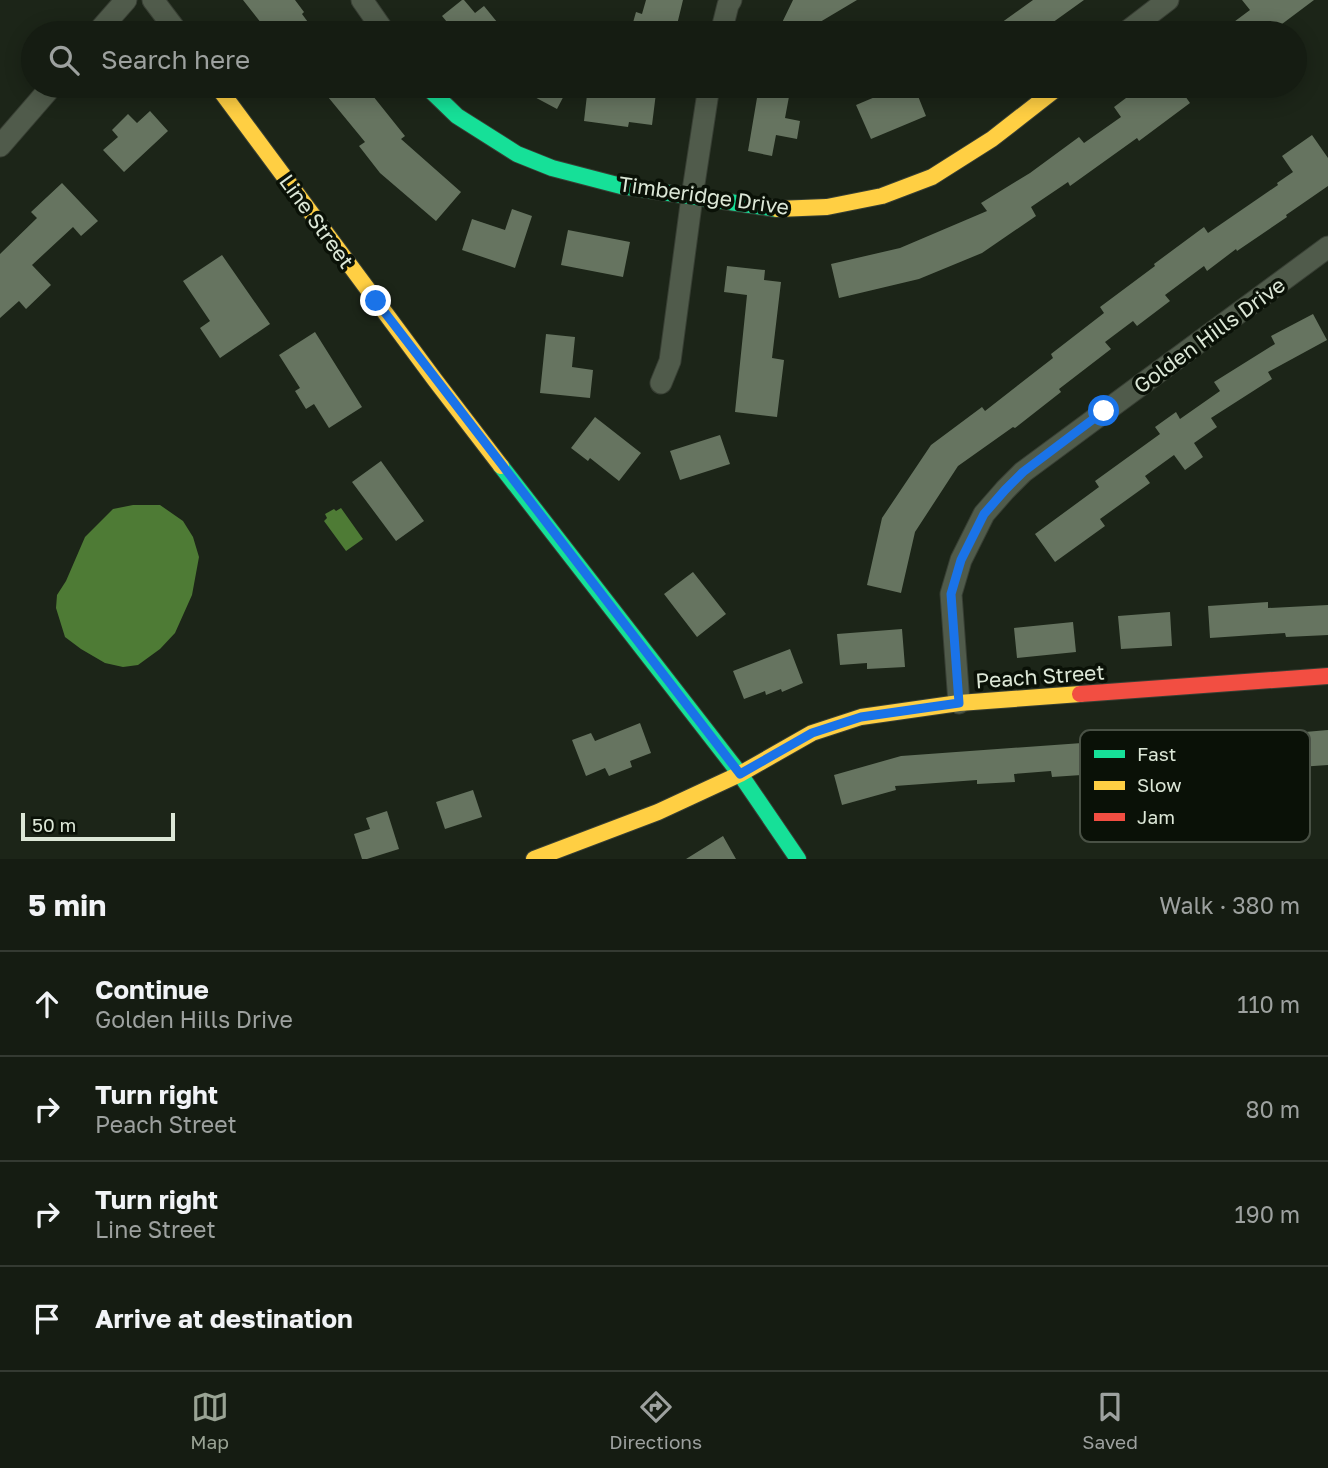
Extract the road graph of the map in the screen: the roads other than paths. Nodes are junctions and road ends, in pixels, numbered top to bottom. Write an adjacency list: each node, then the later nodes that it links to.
1 (126, 0): 6 (street)
2 (153, 0): 7 (street)
3 (362, 0): 8 (street)
4 (731, 0): 9 (street)
5 (1168, 0): 10 (street)
6 (108, 21)
7 (169, 21)
8 (377, 21)
9 (725, 21)
10 (1141, 21)
11 (42, 98): 16 (street)
12 (226, 98): 22 (street, Line Street)
13 (438, 98): 17 (street, Timberidge Drive)
14 (707, 98): 17 (street)
15 (1045, 98): 17 (street, Timberidge Drive)
16 (0, 146)
17 (692, 197): 19 (street)
18 (1328, 247): 21 (street, Golden Hills Drive)
19 (661, 383)
20 (1328, 676): 21 (street, Peach Street)
21 (959, 703): 22 (street, Peach Street)
22 (740, 774): 23 (street, Peach Street); 24 (street, Line Street)
23 (534, 859)
24 (798, 859)

